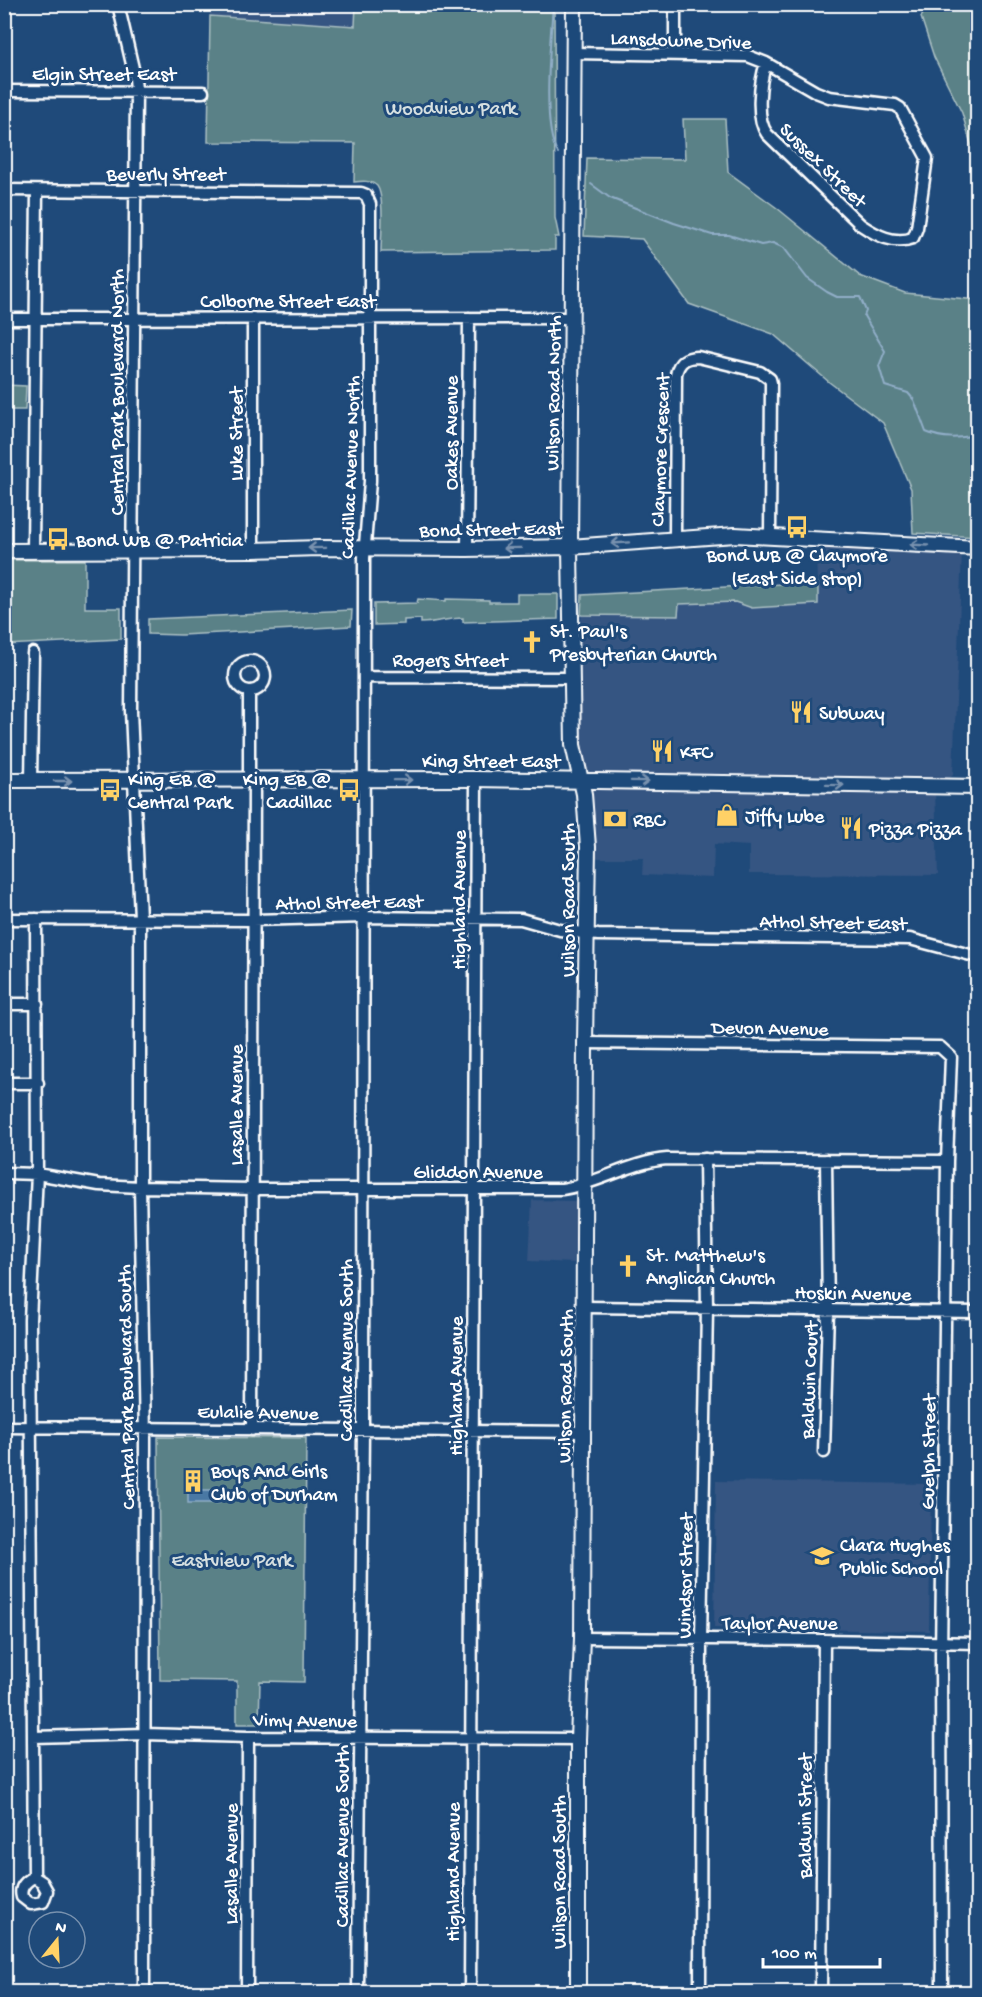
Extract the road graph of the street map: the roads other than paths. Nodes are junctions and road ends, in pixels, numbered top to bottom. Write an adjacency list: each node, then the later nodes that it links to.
1 (118, 4): 8 (street, Central Park Boulevard North)
2 (574, 4): 4 (main road, Wilson Road North)
3 (675, 4): 5 (street)
4 (573, 53): 5 (street, Lansdowne Drive); 19 (main road, Wilson Road North)
5 (675, 54): 6 (street, Lansdowne Drive)
6 (766, 63): 14 (street, Sussex Street); 14 (street, Lansdowne Drive)
7 (4, 91): 8 (street, Elgin Street East)
8 (136, 91): 9 (street, Elgin Street East); 12 (street, Central Park Boulevard North)
9 (203, 92)
10 (4, 190): 11 (street, Beverly Street)
11 (38, 191): 12 (street, Beverly Street); 21 (street)
12 (137, 191): 13 (street, Beverly Street); 15 (street, Central Park Boulevard North)
13 (328, 193): 17 (street, Cadillac Avenue North)
14 (917, 228)
15 (134, 318): 16 (street, Colborne Street East); 21 (street, Colborne Street East); 29 (street, Central Park Boulevard North)
16 (253, 318): 17 (street, Colborne Street East); 30 (street, Luke Street)
17 (371, 318): 18 (street, Colborne Street East); 25 (street, Cadillac Avenue North)
18 (469, 318): 19 (street, Colborne Street East); 27 (street, Oakes Avenue)
19 (572, 318): 24 (main road, Wilson Road North)
20 (4, 319): 21 (street, Colborne Street East)
21 (36, 319): 28 (street)
22 (770, 536): 23 (main road, Bond Street East); 23 (street, Claymore Crescent); 26 (main road, Bond Street East, one-way to 22)
23 (675, 538): 24 (main road, Bond Street East, one-way to 24)
24 (570, 547): 27 (main road, Bond Street East, one-way to 27); 34 (main road, Wilson Road North)
25 (366, 548): 27 (main road, Bond Street East); 30 (main road, Bond Street East, one-way to 30); 33 (street, Cadillac Avenue North)
26 (978, 548)
27 (467, 549)
28 (33, 550): 29 (main road, Bond Street East); 31 (main road, Bond Street East)
29 (134, 550): 30 (main road, Bond Street East); 41 (street, Central Park Boulevard North)
30 (253, 550)
31 (4, 551)
32 (33, 653): 40 (street)
33 (364, 677): 34 (street, Rogers Street); 38 (street, Cadillac Avenue North)
34 (572, 678): 39 (main road, Wilson Road North)
35 (249, 692): 42 (street, Lasalle Avenue)
36 (476, 779): 38 (main road, King Street East, one-way to 36); 39 (main road, King Street East); 46 (street, Highland Avenue)
37 (4, 780): 40 (main road, King Street East)
38 (363, 780): 42 (main road, King Street East); 44 (street, Cadillac Avenue South)
39 (582, 780): 43 (main road, King Street East, one-way to 43); 50 (main road, Wilson Road South)
40 (31, 781): 41 (main road, King Street East, one-way to 41)
41 (135, 781): 42 (main road, King Street East); 45 (street, Central Park Boulevard South)
42 (252, 781): 49 (street, Lasalle Avenue)
43 (978, 787)
44 (365, 917): 46 (street, Athol Street East); 49 (street, Athol Street East); 67 (street, Cadillac Avenue South)
45 (140, 918): 48 (street, Athol Street East); 49 (street, Athol Street East); 64 (street, Central Park Boulevard South)
46 (476, 918): 50 (street, Athol Street East); 66 (street, Highland Avenue)
47 (4, 919): 48 (street, Athol Street East)
48 (36, 919): 53 (street)
49 (253, 920): 65 (street, Lasalle Avenue)
50 (586, 934): 51 (street, Athol Street East); 54 (main road, Wilson Road South)
51 (978, 957)
52 (4, 1004): 53 (street)
53 (37, 1004): 57 (street)
54 (585, 1043): 55 (street, Devon Avenue); 63 (main road, Wilson Road South)
55 (951, 1057): 60 (street, Guelph Street)
56 (4, 1083): 57 (street)
57 (38, 1083): 62 (street)
58 (705, 1159): 59 (street, Gliddon Avenue); 63 (street, Gliddon Avenue); 69 (street, Windsor Street)
59 (826, 1160): 60 (street, Gliddon Avenue); 70 (street)
60 (947, 1161): 71 (street, Guelph Street)
61 (4, 1173): 62 (street, Gliddon Avenue)
62 (38, 1174): 64 (street, Gliddon Avenue); 74 (street)
63 (584, 1184): 66 (street, Gliddon Avenue); 68 (main road, Wilson Road South)
64 (140, 1187): 65 (street, Gliddon Avenue); 75 (street, Central Park Boulevard South)
65 (252, 1189): 67 (street, Gliddon Avenue); 76 (street, Lasalle Avenue)
66 (474, 1189): 67 (street, Gliddon Avenue); 78 (street, Highland Avenue)
67 (364, 1190): 77 (street, Cadillac Avenue South)
68 (585, 1307): 69 (street, Hoskin Avenue); 79 (main road, Wilson Road South)
69 (707, 1309): 70 (street, Hoskin Avenue); 82 (street, Windsor Street)
70 (828, 1310): 71 (street, Hoskin Avenue); 80 (street, Baldwin Court)
71 (947, 1312): 72 (street, Hoskin Avenue); 84 (street, Guelph Street)
72 (978, 1312)
73 (4, 1427): 74 (street, Eulalie Avenue)
74 (30, 1427): 75 (street, Eulalie Avenue); 87 (street)
75 (145, 1427): 76 (street, Eulalie Avenue); 86 (street, Central Park Boulevard South)
76 (252, 1430): 77 (street, Eulalie Avenue)
77 (363, 1430): 78 (street, Eulalie Avenue); 89 (street, Cadillac Avenue South)
78 (473, 1431): 79 (street, Eulalie Avenue); 90 (street, Highland Avenue)
79 (583, 1432): 81 (main road, Wilson Road South)
80 (824, 1452)
81 (582, 1638): 82 (street, Taylor Avenue); 91 (main road, Wilson Road South)
82 (701, 1640): 83 (street, Taylor Avenue); 98 (street, Windsor Street)
83 (824, 1640): 84 (street, Taylor Avenue); 99 (street, Baldwin Street)
84 (941, 1643): 85 (street, Taylor Avenue); 100 (street, Guelph Street)
85 (978, 1643)
86 (145, 1734): 87 (street, Vimy Avenue); 88 (street, Vimy Avenue); 93 (street, Central Park Boulevard South)
87 (33, 1737): 92 (street)
88 (248, 1737): 89 (street, Vimy Avenue); 94 (street, Lasalle Avenue)
89 (359, 1738): 90 (street, Vimy Avenue); 95 (street, Cadillac Avenue South)
90 (470, 1738): 91 (street, Vimy Avenue); 96 (street, Highland Avenue)
91 (578, 1739): 97 (main road, Wilson Road South)
92 (34, 1877)
93 (144, 1992)
94 (247, 1992)
95 (358, 1992)
96 (470, 1992)
97 (578, 1992)
98 (700, 1992)
99 (821, 1992)
100 (942, 1992)

